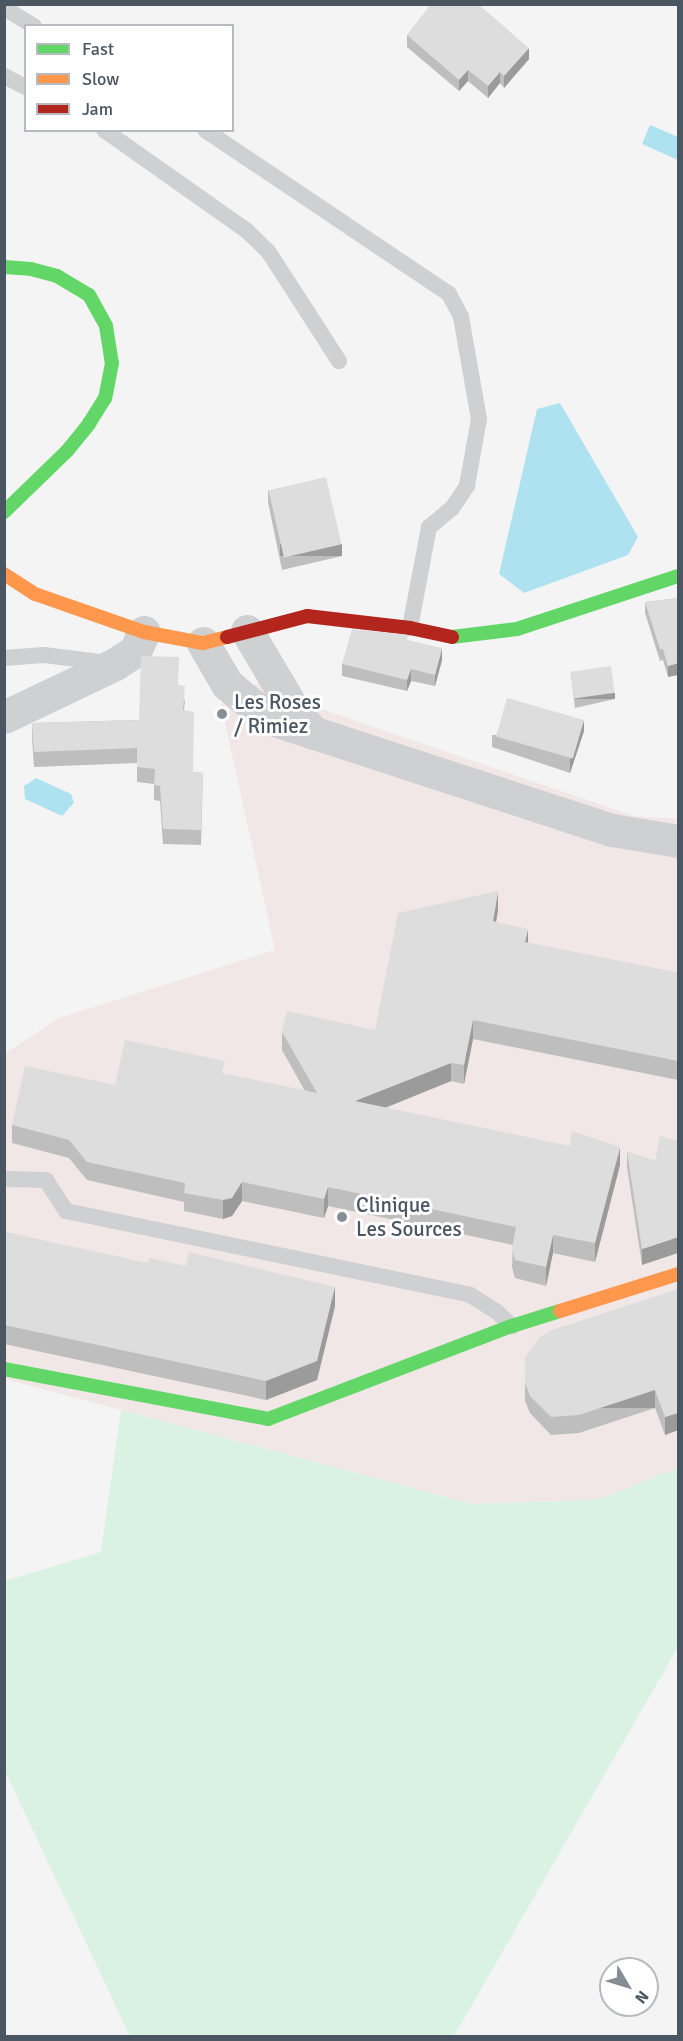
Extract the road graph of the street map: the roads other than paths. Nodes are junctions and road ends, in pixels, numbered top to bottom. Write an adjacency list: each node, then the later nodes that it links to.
1 (4, 8): 2 (lane)
2 (31, 24)
3 (4, 76): 4 (lane)
4 (24, 86)
5 (112, 132): 8 (lane)
6 (208, 132): 12 (lane)
7 (4, 267): 9 (street)
8 (339, 361)
9 (4, 512)
10 (4, 574): 14 (street)
11 (678, 576): 12 (street)
12 (410, 628): 13 (street)
13 (247, 631): 15 (street); 19 (street)
14 (144, 632): 15 (street); 17 (street)
15 (203, 643): 19 (street)
16 (4, 658): 17 (lane)
17 (116, 664): 18 (street)
18 (4, 717)
19 (313, 733): 20 (street)
20 (678, 841)
21 (4, 1179): 23 (lane)
22 (678, 1274): 23 (street)
23 (512, 1326): 24 (street)
24 (4, 1369)

